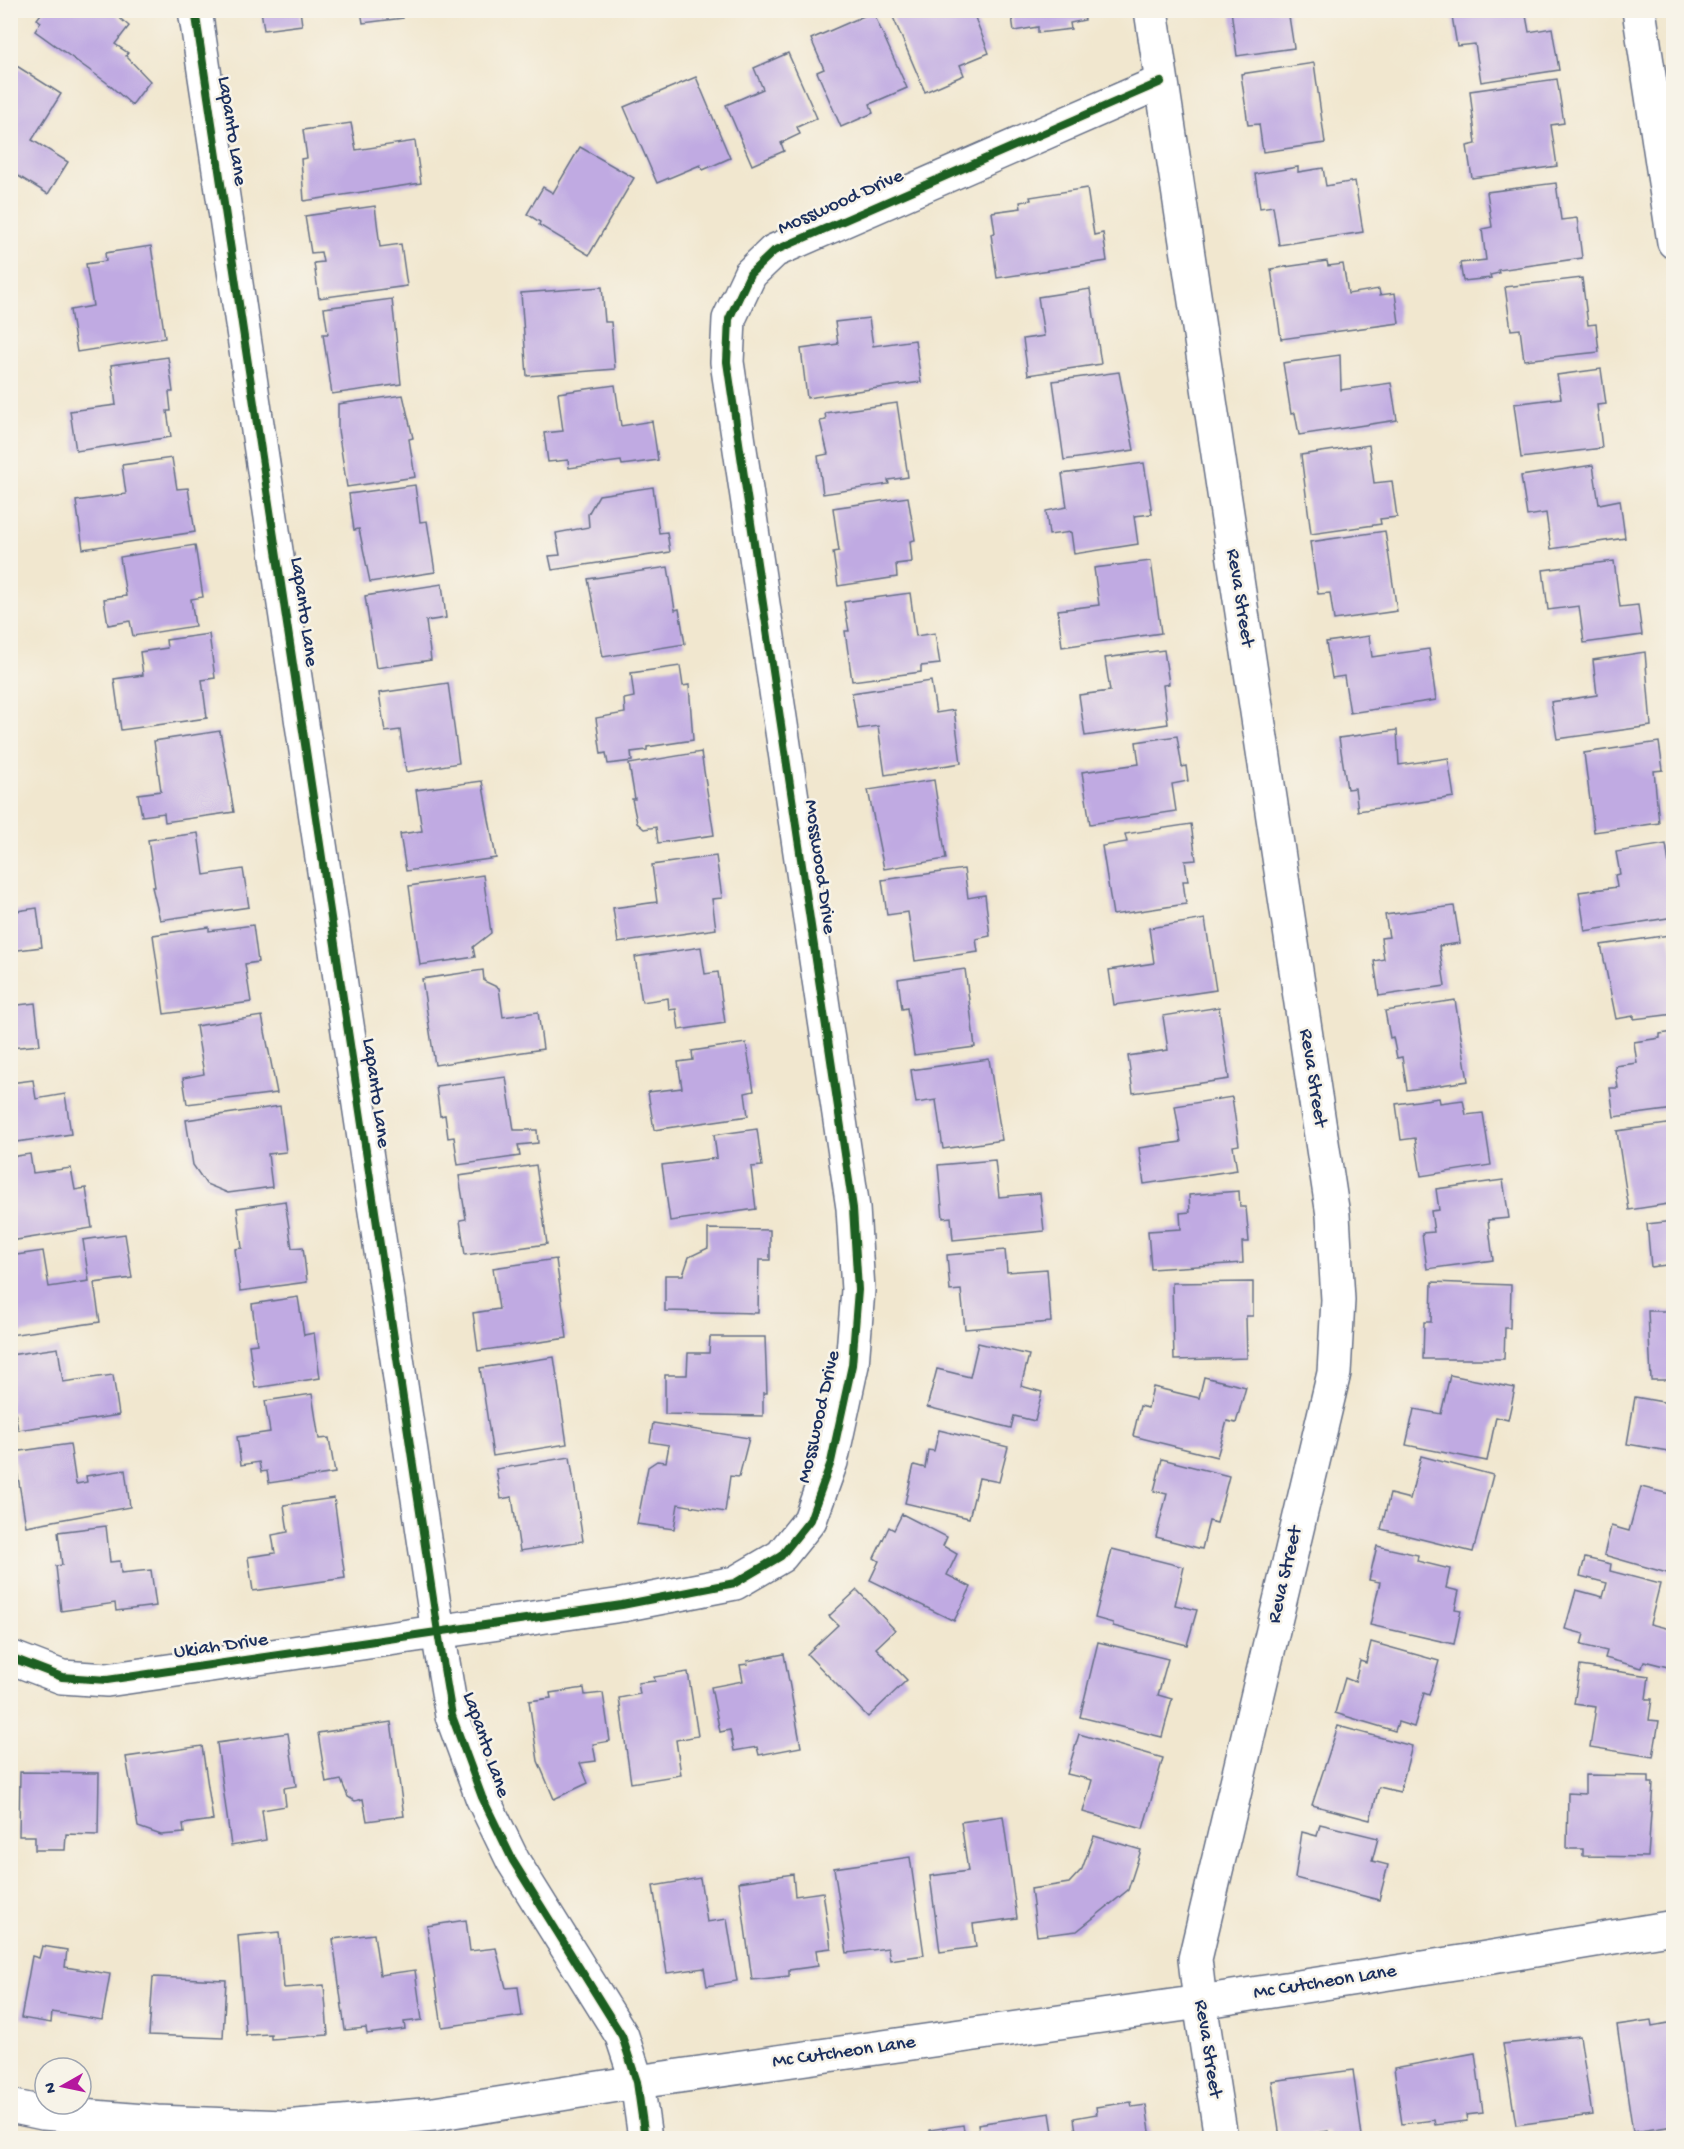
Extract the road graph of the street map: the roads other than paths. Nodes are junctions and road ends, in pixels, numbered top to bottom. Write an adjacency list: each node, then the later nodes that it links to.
1 (195, 10): 6 (street, Lapanto Lane)
2 (1150, 10): 4 (street, Reva Street)
3 (1639, 10): 5 (street)
4 (1161, 82): 6 (street, Mosswood Drive); 9 (street, Reva Street)
5 (1674, 242)
6 (438, 1632): 7 (street, Ukiah Drive); 10 (street, Lapanto Lane)
7 (10, 1657)
8 (1674, 1927): 9 (street, Mc Cutcheon Lane)
9 (1200, 2002): 10 (street, Mc Cutcheon Lane); 14 (street, Reva Street)
10 (637, 2082): 12 (street, Mc Cutcheon Lane); 13 (street, Lapanto Lane)
11 (10, 2106): 12 (street, Mc Cutcheon Lane)
12 (46, 2126)
13 (645, 2139)
14 (1221, 2139)

